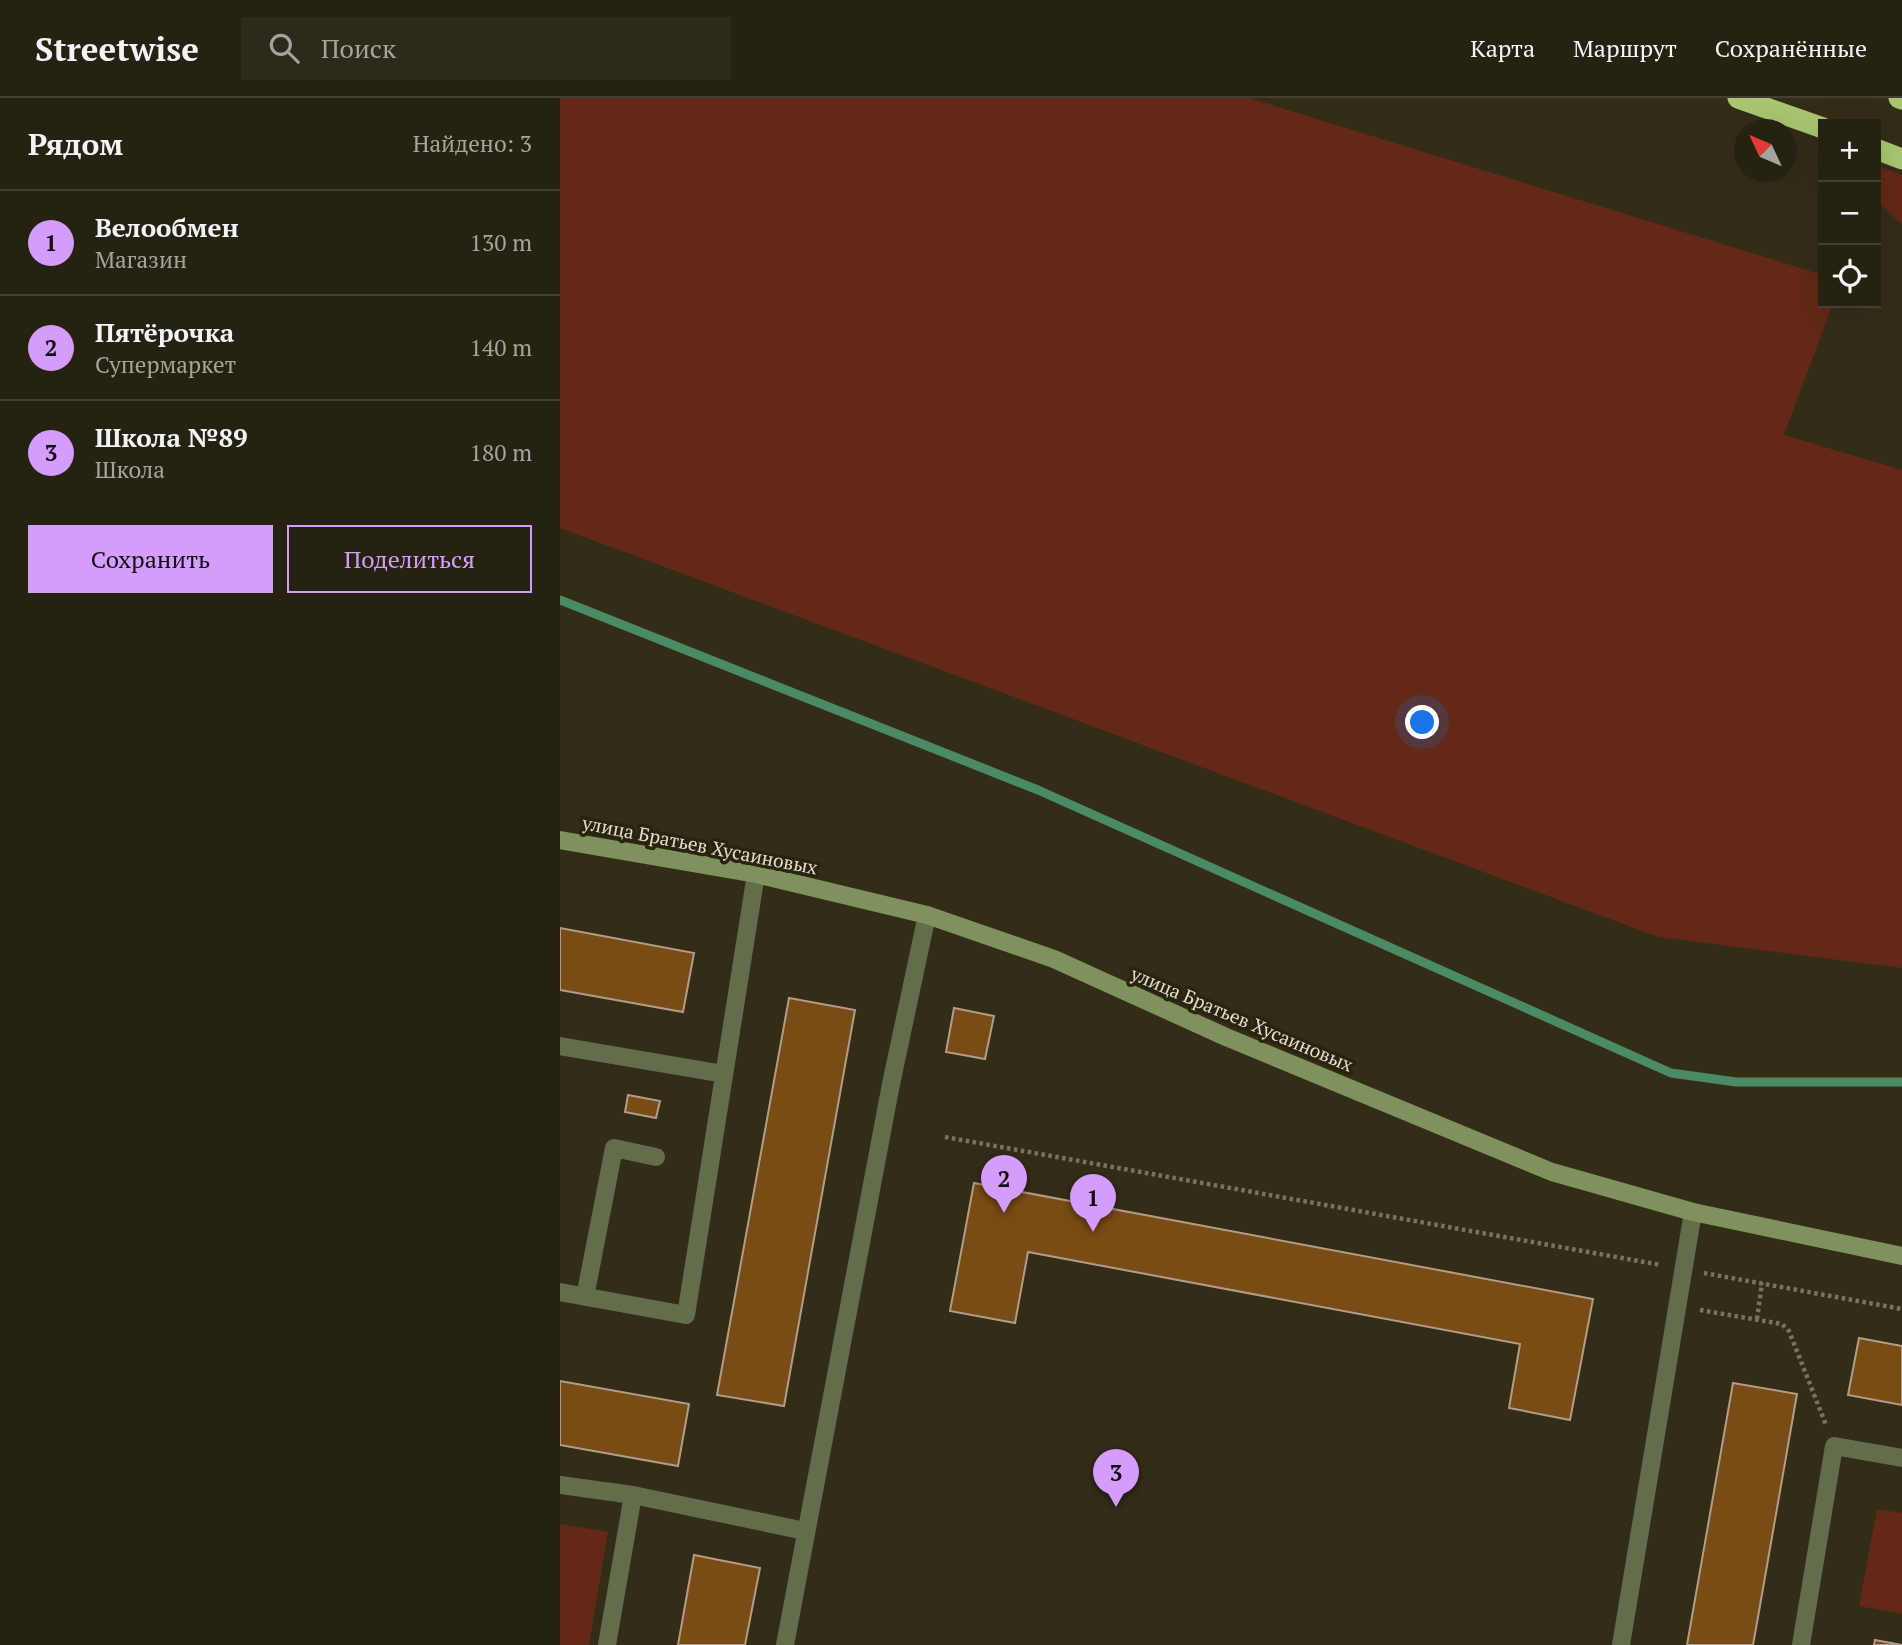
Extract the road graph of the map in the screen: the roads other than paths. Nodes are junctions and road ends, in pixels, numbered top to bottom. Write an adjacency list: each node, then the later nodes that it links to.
1 (1738, 98): 2 (highway)
2 (1818, 126)
3 (1881, 151): 4 (highway)
4 (1902, 159)
5 (560, 840): 6 (street, улица Братьев Хусаиновых)
6 (756, 874): 7 (street, улица Братьев Хусаиновых); 9 (lane)
7 (927, 915): 11 (street, улица Братьев Хусаиновых); 18 (lane)
8 (560, 1046): 9 (lane)
9 (724, 1074): 14 (lane)
10 (656, 1157): 14 (lane)
11 (1693, 1212): 12 (street, улица Братьев Хусаиновых); 21 (lane)
12 (1902, 1256)
13 (560, 1292): 14 (lane)
14 (585, 1297)
15 (1902, 1458): 22 (lane)
16 (560, 1485): 17 (lane)
17 (633, 1495): 18 (lane); 19 (lane)
18 (805, 1531): 20 (lane)
19 (607, 1645)
20 (785, 1645)
21 (1620, 1645)
22 (1801, 1645)

